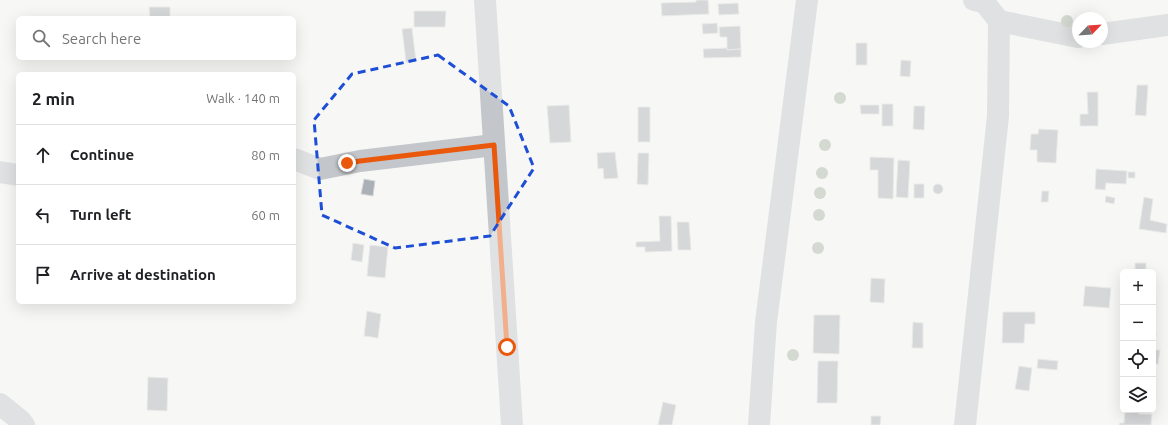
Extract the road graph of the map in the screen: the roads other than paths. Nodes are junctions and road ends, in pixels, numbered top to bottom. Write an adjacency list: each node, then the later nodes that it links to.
1 (485, 0): 8 (street)
2 (807, 0): 15 (street)
3 (974, 0): 4 (street)
4 (999, 21): 7 (street); 16 (street)
5 (1168, 25): 6 (street)
6 (1108, 33)
7 (1072, 36)
8 (494, 145): 9 (street); 14 (street)
9 (296, 160)
10 (0, 172): 11 (street)
11 (16, 175)
12 (0, 404): 13 (street)
13 (24, 425)
14 (512, 425)
15 (759, 425)
16 (965, 425)

